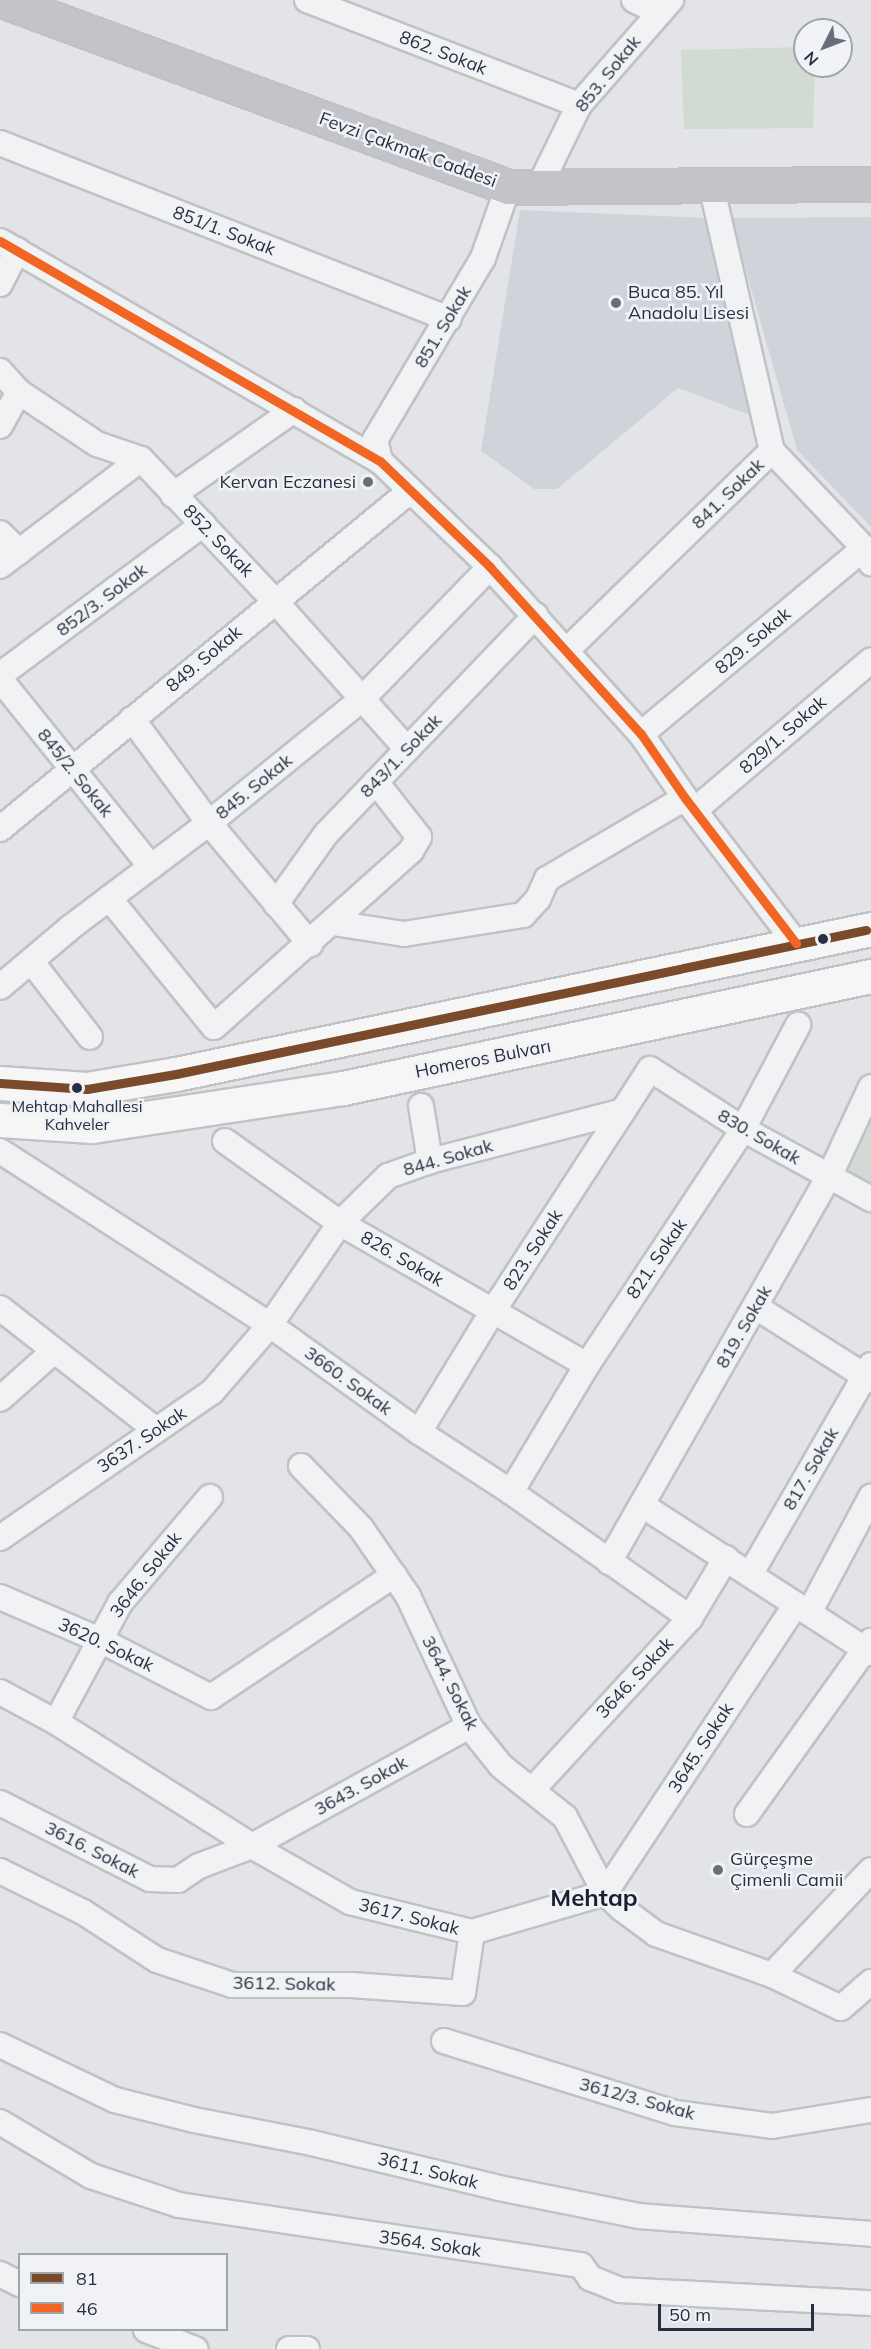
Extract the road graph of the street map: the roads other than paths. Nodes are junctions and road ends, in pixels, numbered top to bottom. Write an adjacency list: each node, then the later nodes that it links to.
1 (2, 0): 9 (main road, Fevzi Çakmak Caddesi)
2 (308, 0): 5 (street, 862. Sokak)
3 (634, 0): 4 (street)
4 (666, 6): 5 (street, 853. Sokak)
5 (579, 105): 9 (street, 853. Sokak)
6 (0, 143): 12 (street, 851/1. Sokak)
7 (871, 184): 8 (main road, Fevzi Çakmak Caddesi)
8 (711, 185): 9 (main road, Fevzi Çakmak Caddesi); 17 (street, 841. Sokak)
9 (524, 187): 12 (street, 851. Sokak)
10 (8, 245): 11 (street); 15 (street)
11 (0, 284)
12 (449, 319): 19 (street, 851. Sokak)
13 (0, 371): 14 (street, 852. Sokak)
14 (19, 392): 16 (street); 18 (street, 852. Sokak)
15 (294, 410): 19 (street); 21 (street)
16 (0, 426)
17 (772, 451): 25 (street); 30 (street, 841. Sokak)
18 (141, 459): 21 (street, 852. Sokak); 24 (street)
19 (380, 461): 20 (street)
20 (411, 491): 27 (street); 28 (street, 849. Sokak)
21 (173, 495): 22 (street, 852. Sokak)
22 (203, 524): 28 (street, 852. Sokak); 32 (street, 852/3. Sokak)
23 (0, 533): 24 (street)
24 (19, 552): 26 (street)
25 (867, 555): 35 (street, 829. Sokak)
26 (0, 566)
27 (490, 567): 29 (street); 33 (street, 845. Sokak)
28 (275, 600): 33 (street, 852. Sokak); 34 (street, 849. Sokak)
29 (536, 615): 30 (street); 36 (street, 843/1. Sokak)
30 (566, 651): 35 (street)
31 (871, 660): 39 (street, 829/1. Sokak)
32 (0, 677): 37 (street, 845/2. Sokak)
33 (362, 699): 36 (street, 852. Sokak); 40 (street, 845. Sokak)
34 (132, 719): 37 (street, 849. Sokak); 40 (street)
35 (641, 734): 39 (street)
36 (407, 750): 38 (street, 843/1. Sokak)
37 (73, 771): 41 (street, 849. Sokak); 42 (street, 845/2. Sokak)
38 (376, 782): 44 (street, 843/1. Sokak); 45 (street)
39 (690, 804): 45 (street, 829/1. Sokak); 47 (street)
40 (209, 824): 42 (street, 845. Sokak); 44 (street)
41 (0, 829)
42 (151, 867): 43 (street, 845. Sokak)
43 (110, 898): 48 (street); 49 (street, 845. Sokak)
44 (276, 904): 48 (street)
45 (333, 923): 48 (street)
46 (871, 929): 47 (main road)
47 (796, 943): 55 (main road)
48 (310, 944)
49 (31, 961): 51 (street, 845. Sokak); 53 (street)
50 (866, 980): 59 (main road, Homeros Bulvarı)
51 (0, 987)
52 (798, 1025): 60 (street, 821. Sokak)
53 (90, 1038)
54 (650, 1070): 58 (street, 823. Sokak); 60 (street, 830. Sokak)
55 (0, 1083)
56 (871, 1087): 64 (street, 819. Sokak)
57 (421, 1106): 63 (street)
58 (623, 1111): 63 (street, 844. Sokak); 69 (street, 823. Sokak)
59 (0, 1120)
60 (743, 1129): 64 (street, 830. Sokak); 72 (street, 821. Sokak)
61 (225, 1141): 66 (street, 826. Sokak)
62 (0, 1151): 70 (street, 3660. Sokak)
63 (430, 1161): 66 (street, 844. Sokak)
64 (829, 1177): 65 (street, 830. Sokak); 67 (street, 819. Sokak)
65 (871, 1199)
66 (340, 1223): 69 (street, 826. Sokak); 70 (street, 844. Sokak)
67 (756, 1307): 73 (street); 81 (street, 819. Sokak)
68 (0, 1308): 71 (street)
69 (493, 1311): 72 (street, 826. Sokak); 76 (street, 823. Sokak)
70 (270, 1325): 75 (street, 3637. Sokak); 76 (street, 3660. Sokak)
71 (54, 1351): 74 (street); 75 (street)
72 (587, 1365): 78 (street, 821. Sokak)
73 (869, 1374): 85 (street, 817. Sokak)
74 (0, 1399)
75 (156, 1430): 82 (street, 3637. Sokak)
76 (419, 1432): 78 (street, 3660. Sokak)
77 (301, 1466): 86 (street, 3644. Sokak)
78 (511, 1492): 84 (street, 3660. Sokak)
79 (210, 1497): 90 (street, 3646. Sokak)
80 (871, 1497): 88 (street, 3645. Sokak)
81 (642, 1505): 83 (street); 84 (street, 819. Sokak)
82 (0, 1538)
83 (726, 1558): 85 (street); 89 (street, 3646. Sokak)
84 (609, 1562): 89 (street, 3660. Sokak)
85 (751, 1573): 88 (street)
86 (394, 1575): 90 (street, 3620. Sokak); 94 (street, 3644. Sokak)
87 (0, 1597): 90 (street, 3620. Sokak)
88 (802, 1609): 91 (street); 101 (street, 3645. Sokak)
89 (690, 1618): 95 (street, 3646. Sokak)
90 (100, 1640): 93 (street, 3646. Sokak)
91 (869, 1648): 97 (street)
92 (0, 1692): 93 (street, 3617. Sokak)
93 (56, 1722): 98 (street, 3617. Sokak)
94 (469, 1726): 95 (street, 3644. Sokak); 98 (street, 3643. Sokak)
95 (532, 1789): 101 (street, 3644. Sokak)
96 (0, 1803): 98 (street, 3616. Sokak)
97 (747, 1814)
98 (252, 1846): 102 (street, 3617. Sokak)
99 (871, 1870): 103 (street)
100 (0, 1871): 102 (street, 3612. Sokak)
101 (605, 1893): 102 (street, 3617. Sokak); 103 (street)
102 (472, 1932)
103 (772, 1975): 104 (street)
104 (871, 1982)
105 (444, 2041): 107 (street, 3612/3. Sokak)
106 (0, 2045): 109 (street, 3611. Sokak)
107 (871, 2110)
108 (0, 2122): 112 (street, 3564. Sokak)
109 (871, 2234)
110 (0, 2274): 111 (street)
111 (18, 2283)
112 (871, 2303)
113 (149, 2331): 114 (street)
114 (195, 2349)
115 (289, 2349): 116 (street)
116 (307, 2349)

